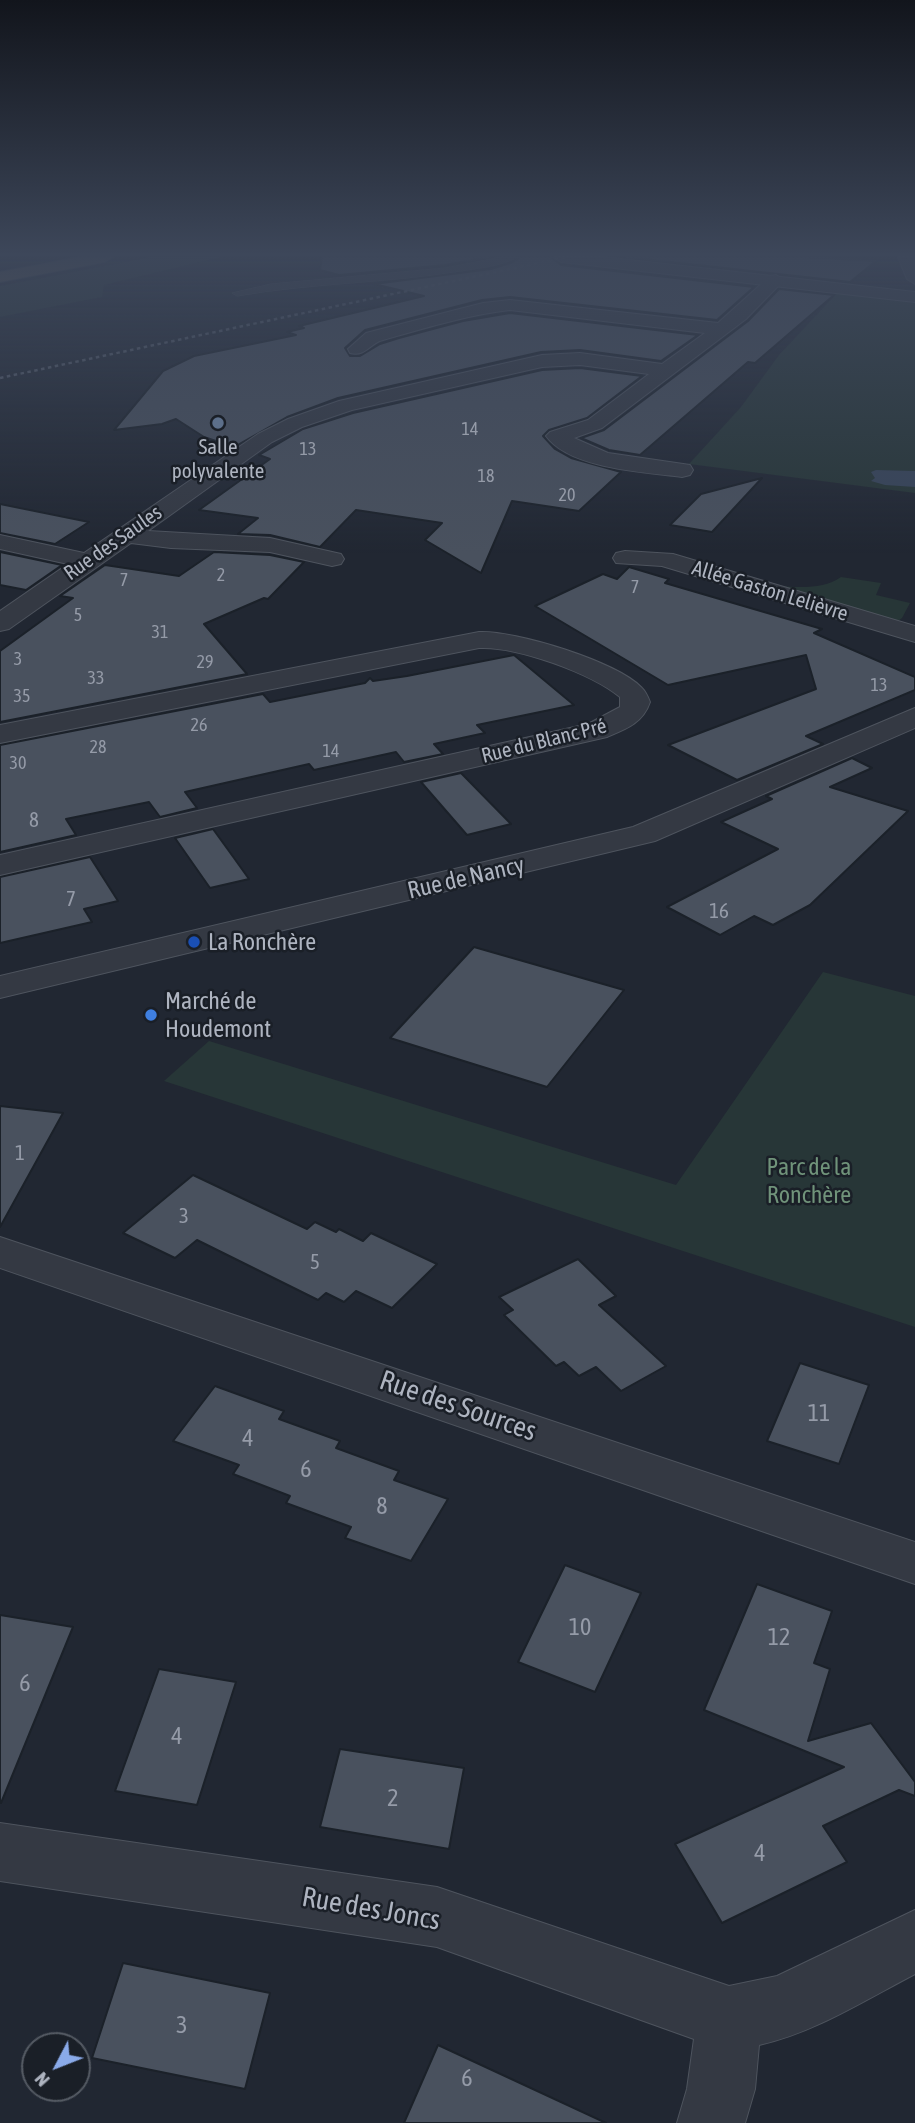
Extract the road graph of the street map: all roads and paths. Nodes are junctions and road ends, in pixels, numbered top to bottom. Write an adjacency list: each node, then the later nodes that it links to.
1 (687, 356): 2 (street)
2 (668, 371): 3 (street); 4 (street, Rue des Saules)
3 (682, 470)
4 (126, 535): 7 (street); 8 (street, Rue des Saules)
5 (0, 542): 8 (street)
6 (625, 558): 10 (street, Allée Gaston Lelièvre)
7 (332, 559)
8 (88, 561): 9 (street, Rue des Saules)
9 (0, 623)
10 (915, 634)
11 (915, 718): 14 (street, Rue de Nancy)
12 (0, 734): 13 (street, Rue du Blanc Pré)
13 (0, 865)
14 (0, 987)
15 (0, 1252): 16 (street, Rue des Sources)
16 (915, 1563)
17 (0, 1852): 19 (street, Rue des Joncs)
18 (915, 1941): 19 (street)
19 (729, 2019): 20 (street)
20 (711, 2123)

